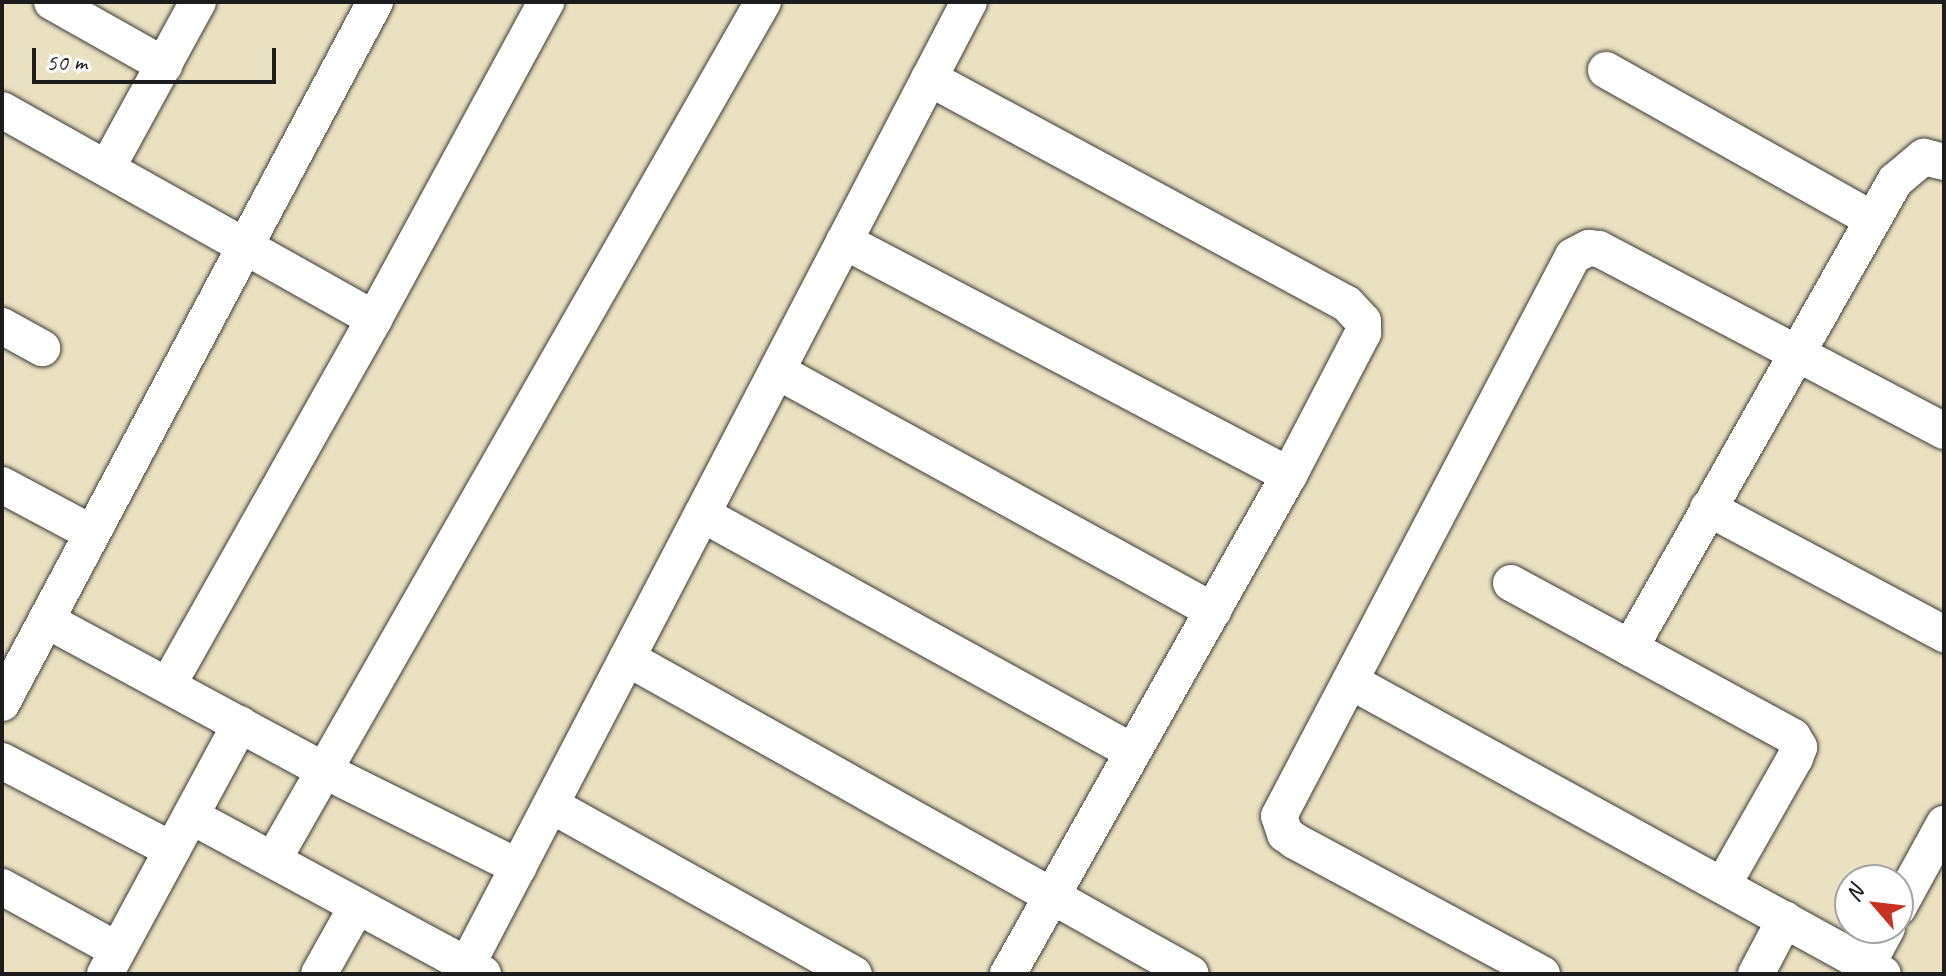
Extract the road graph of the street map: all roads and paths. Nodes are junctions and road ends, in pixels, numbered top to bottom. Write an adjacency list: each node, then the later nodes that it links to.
1 (52, 2): 7 (street)
2 (198, 2): 7 (street)
3 (375, 2): 15 (street)
4 (546, 2): 16 (street)
5 (763, 2): 39 (street)
6 (964, 4): 9 (street)
7 (164, 65): 12 (street)
8 (1606, 70): 13 (street)
9 (929, 78): 14 (street); 22 (street)
10 (2, 110): 12 (street)
11 (1944, 162): 13 (street)
12 (107, 168): 15 (street)
13 (1873, 220): 19 (street)
14 (844, 241): 20 (street); 22 (street)
15 (244, 245): 16 (street); 26 (street)
16 (374, 319): 34 (street)
17 (2, 326): 18 (street)
18 (42, 348)
19 (1795, 352): 21 (street); 24 (street); 33 (street)
20 (777, 371): 25 (street); 28 (street)
21 (1944, 431)
22 (1289, 475): 28 (street)
23 (2, 485): 26 (street)
24 (1708, 508): 30 (street); 31 (street)
25 (702, 514): 32 (street); 37 (street)
26 (92, 533): 29 (street)
27 (1511, 583): 31 (street)
28 (1213, 611): 37 (street)
29 (46, 620): 34 (street); 35 (street)
30 (1944, 634)
31 (1630, 648): 47 (street)
32 (627, 658): 40 (street); 49 (street)
33 (1350, 681): 47 (street); 60 (street)
34 (168, 685): 36 (street)
35 (2, 703)
36 (240, 724): 39 (street); 41 (street)
37 (1133, 752): 49 (street)
38 (2, 761): 43 (street)
39 (325, 771): 44 (street); 45 (street)
40 (551, 805): 45 (street); 57 (street)
41 (191, 816): 43 (street); 44 (street)
42 (1944, 824): 46 (street)
43 (172, 850): 53 (street)
44 (273, 860): 50 (street)
45 (518, 867): 55 (street)
46 (1914, 879)
47 (1723, 885): 51 (street)
48 (2, 887): 53 (street)
49 (1052, 896): 58 (street); 59 (street)
50 (357, 906): 55 (street); 56 (street)
51 (1785, 919): 54 (street); 61 (street)
52 (1882, 944): 54 (street)
53 (111, 962)
54 (1875, 969)
55 (475, 970)
56 (319, 974)
57 (854, 974)
58 (1008, 974)
59 (1191, 974)
60 (1542, 974)
61 (1756, 974)

